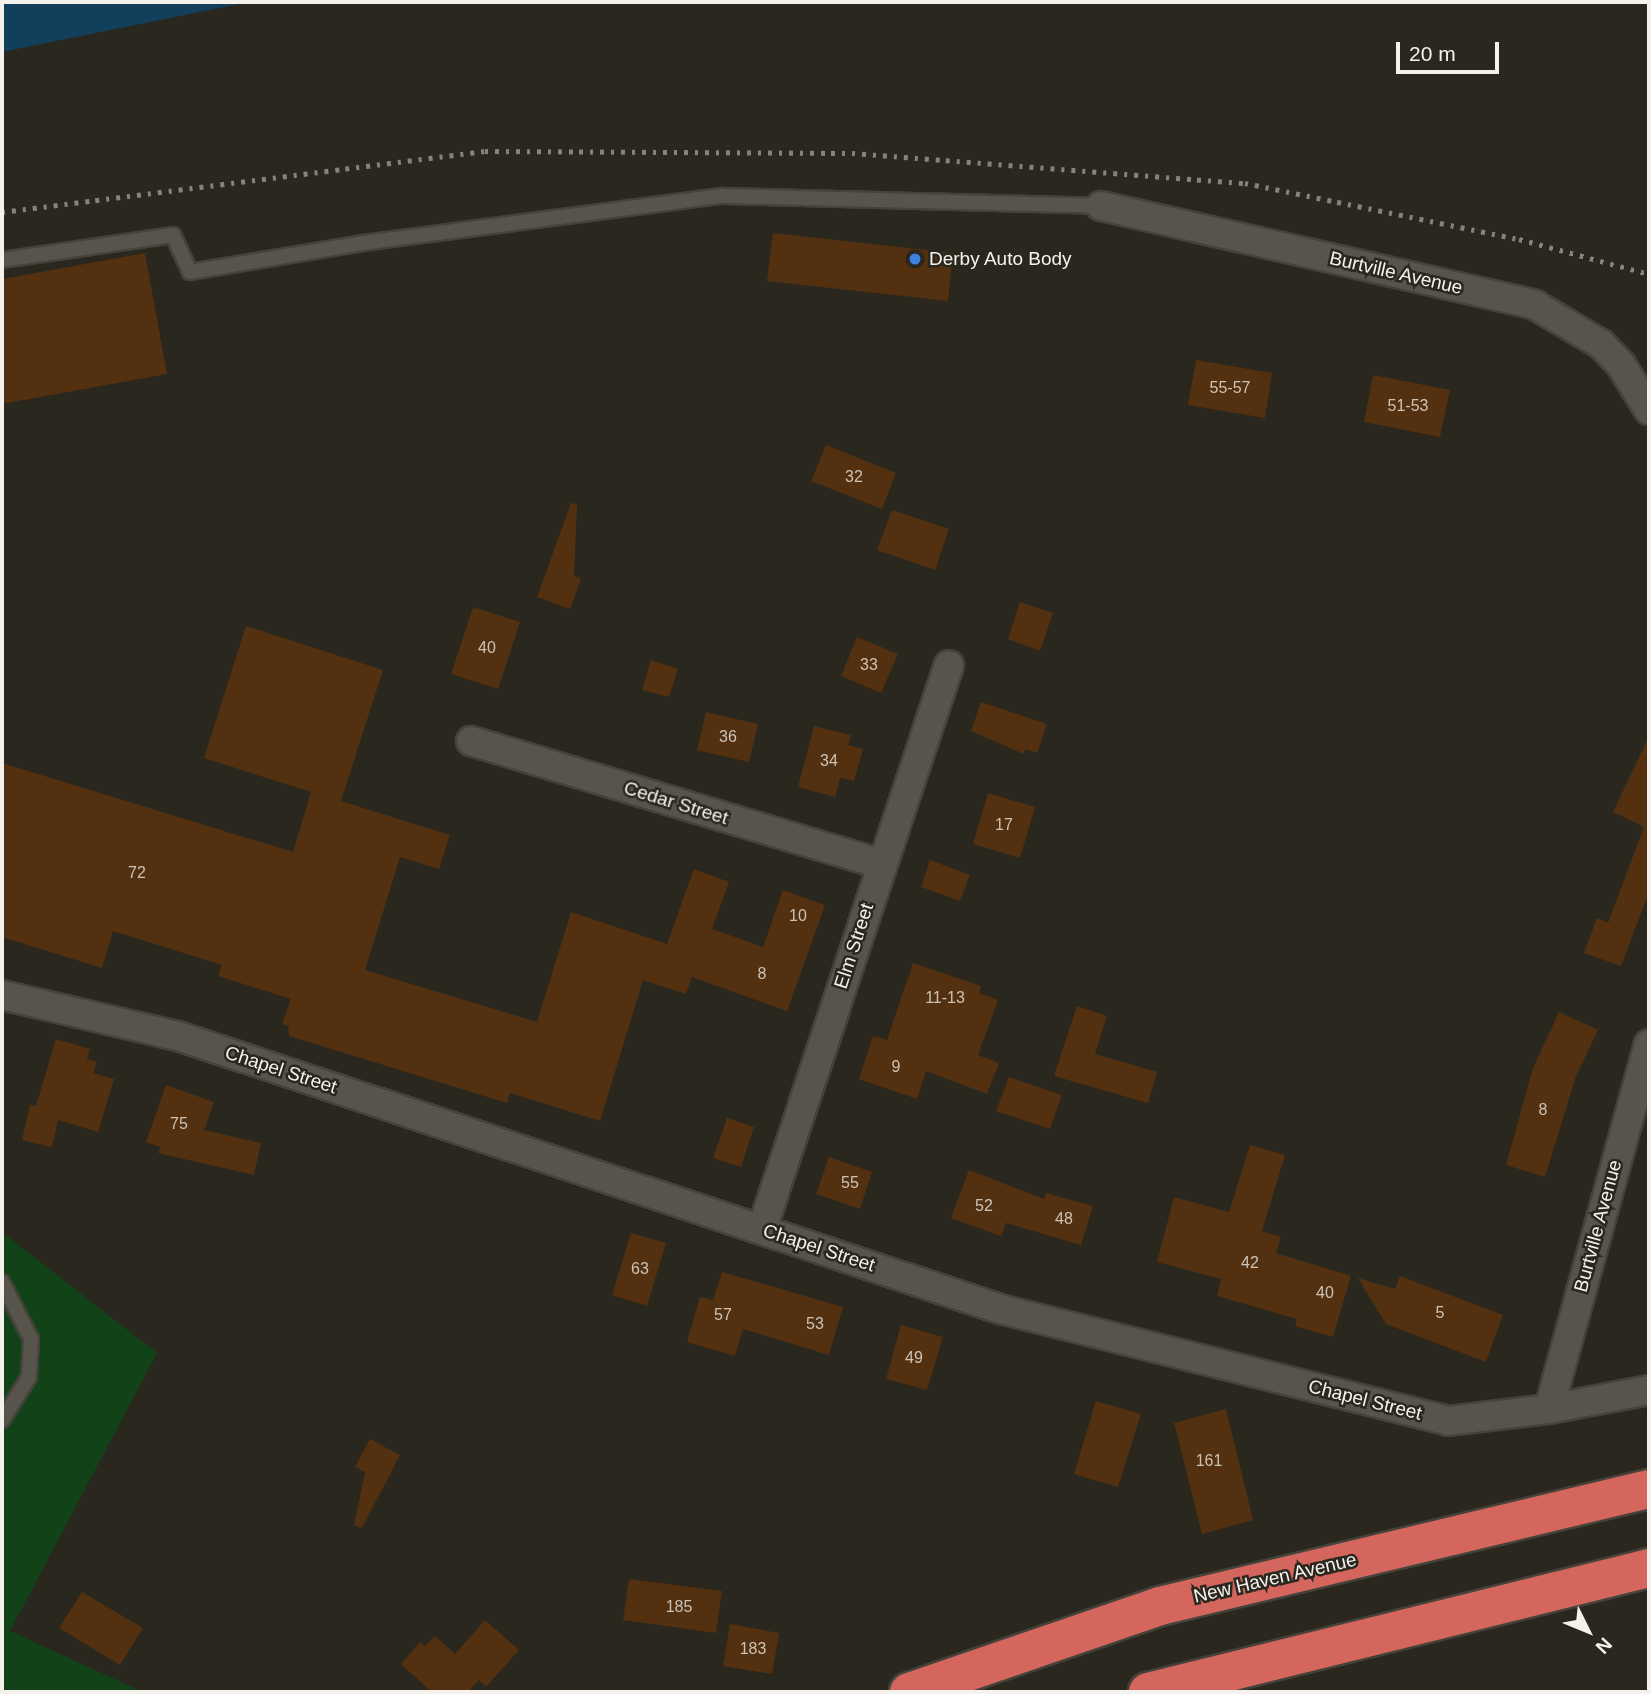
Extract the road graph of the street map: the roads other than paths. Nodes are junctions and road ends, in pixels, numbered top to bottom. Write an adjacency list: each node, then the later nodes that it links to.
1 (1101, 206): 2 (lane); 3 (street, Burtville Avenue)
2 (2, 260)
3 (1649, 410)
4 (949, 664): 6 (street, Elm Street)
5 (471, 741): 6 (street, Cedar Street)
6 (880, 864): 10 (street, Elm Street)
7 (2, 995): 10 (street, Chapel Street)
8 (1649, 1044): 9 (street, Burtville Avenue)
9 (1644, 1073): 13 (street, Burtville Avenue)
10 (762, 1229): 13 (street, Chapel Street)
11 (2, 1282): 14 (lane)
12 (1649, 1390): 13 (street, Chapel Street)
13 (1549, 1409)
14 (2, 1420)
15 (1649, 1489): 17 (highway, New Haven Avenue)
16 (1649, 1568): 18 (highway)
17 (908, 1692)
18 (1148, 1692)

